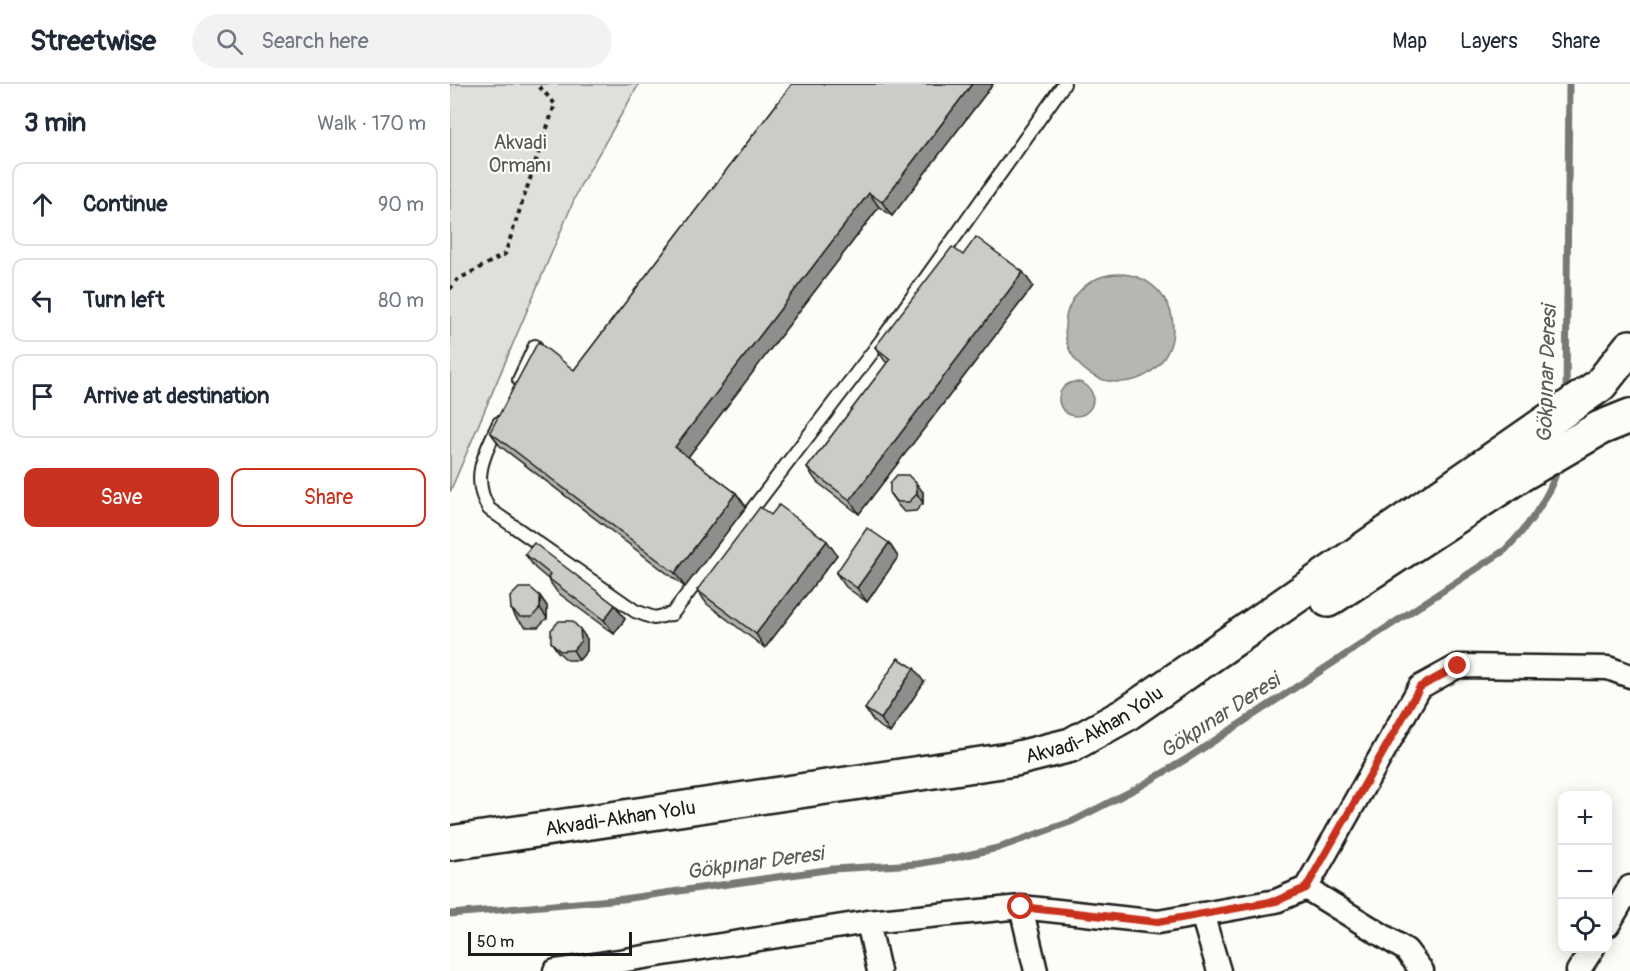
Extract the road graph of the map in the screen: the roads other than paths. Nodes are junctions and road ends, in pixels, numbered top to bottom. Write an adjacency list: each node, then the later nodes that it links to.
1 (1064, 84): 2 (lane)
2 (535, 346)
3 (1630, 347): 6 (main road, Akvadi-Akhan Yolu)
4 (1630, 416): 7 (main road, Akvadi-Akhan Yolu)
5 (1630, 676): 9 (street)
6 (450, 843)
7 (450, 864)
8 (1630, 887): 12 (street)
9 (1306, 888): 11 (street); 20 (street)
10 (1021, 907): 11 (street); 13 (street); 18 (street)
11 (1202, 914): 19 (street)
12 (1612, 919)
13 (868, 922): 15 (street); 17 (street)
14 (1590, 953): 21 (street)
15 (655, 963): 16 (street)
16 (555, 971)
17 (879, 971)
18 (1036, 971)
19 (1219, 971)
20 (1422, 971)
21 (1578, 971)

